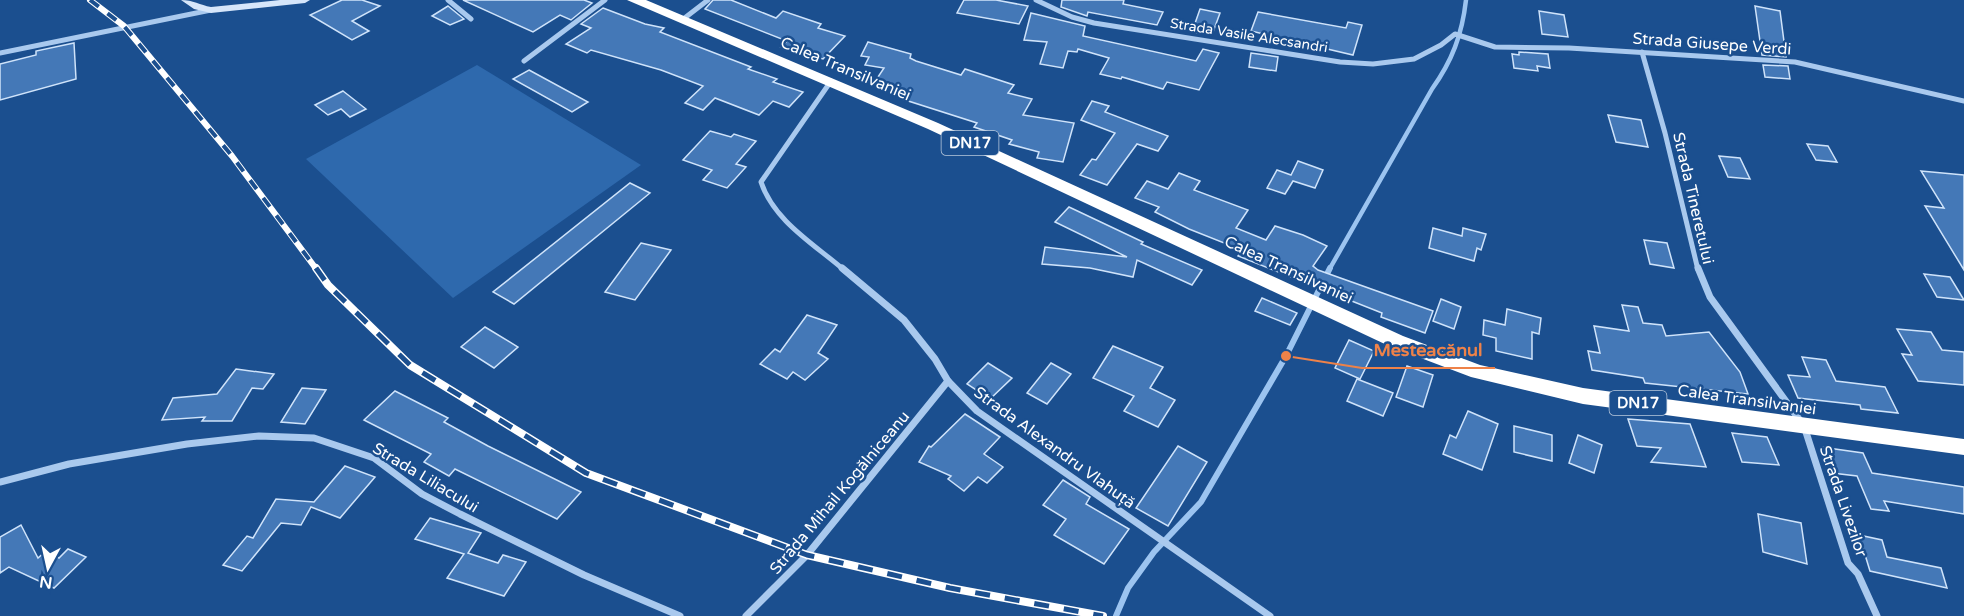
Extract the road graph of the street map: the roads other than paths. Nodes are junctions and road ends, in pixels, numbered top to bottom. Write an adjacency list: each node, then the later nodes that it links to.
1 (186, 0): 9 (street)
2 (305, 0): 9 (street)
3 (448, 0): 10 (street)
4 (605, 0): 15 (street)
5 (634, 0): 11 (highway, Calea Transilvaniei / DN17)
6 (708, 0): 11 (street)
7 (1036, 0): 8 (street, Strada Vasile Alecsandri)
8 (1042, 1): 12 (street, Strada Vasile Alecsandri)
9 (211, 10): 14 (street)
10 (471, 20)
11 (682, 20): 16 (highway, Calea Transilvaniei / DN17)
12 (1455, 34): 13 (street, Strada Giusepe Verdi)
13 (1642, 52): 17 (street, Strada Giusepe Verdi); 19 (street, Strada Tineretului)
14 (0, 53)
15 (524, 61)
16 (831, 81): 18 (street, Strada Alexandru Vlahuță); 19 (highway, Calea Transilvaniei / DN17)
17 (1964, 101)
18 (948, 381): 23 (street, Strada Mihail Kogălniceanu); 24 (street, Strada Alexandru Vlahuță)
19 (1804, 426): 20 (highway, Calea Transilvaniei / DN17); 25 (street, Strada Livezilor)
20 (1964, 447)
21 (0, 482): 22 (street, Strada Liliacului)
22 (680, 616)
23 (746, 616)
24 (1270, 616)
25 (1877, 616)

